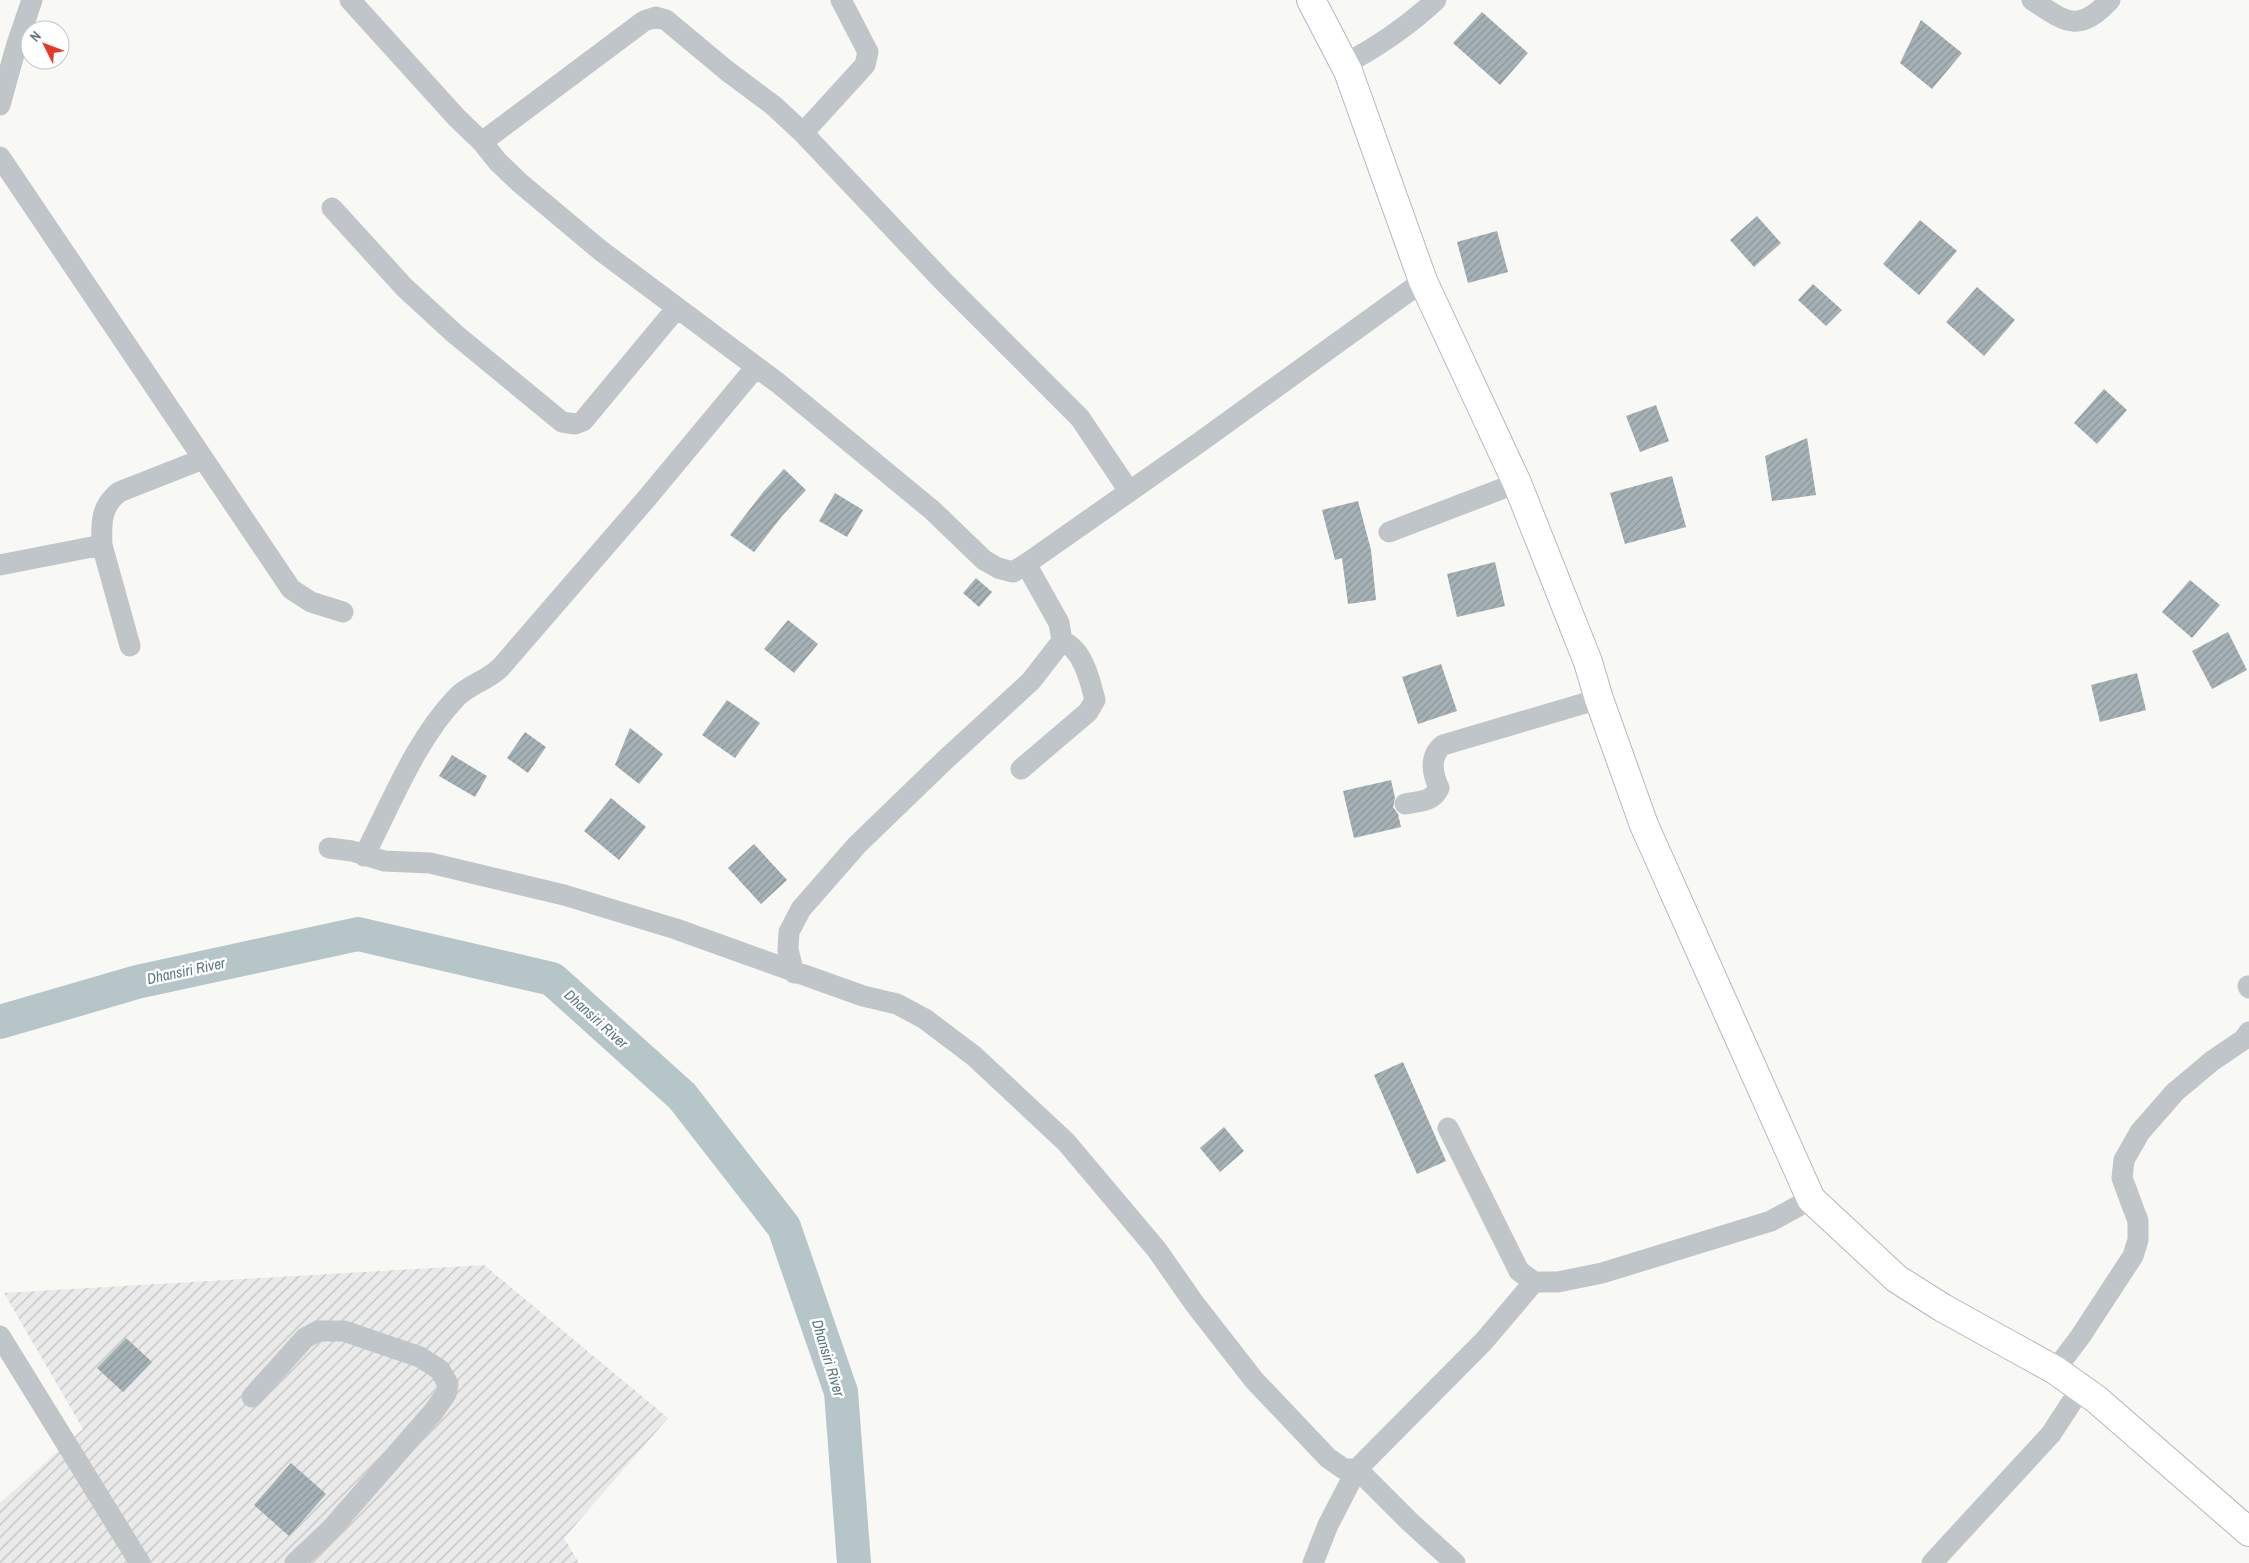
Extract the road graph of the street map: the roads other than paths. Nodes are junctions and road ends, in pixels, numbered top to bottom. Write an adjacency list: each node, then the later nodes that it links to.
1 (32, 0): 9 (street)
2 (350, 0): 11 (street)
3 (842, 0): 10 (street)
4 (1311, 0): 8 (street)
5 (1436, 0): 8 (street)
6 (2032, 0): 7 (street)
7 (2110, 0)
8 (1345, 64): 14 (street)
9 (0, 105)
10 (803, 133): 11 (street); 19 (street)
11 (482, 142): 15 (street)
12 (0, 156): 17 (street)
13 (332, 208): 15 (street)
14 (1423, 281): 18 (street); 19 (street)
15 (676, 309): 16 (street)
16 (756, 366): 22 (street); 31 (street)
17 (203, 459): 21 (street); 24 (street)
18 (1517, 483): 20 (street); 27 (street)
19 (1129, 491): 22 (street)
20 (1389, 532)
21 (102, 545): 23 (street); 26 (street)
22 (1026, 564): 25 (street)
23 (0, 565)
24 (343, 612)
25 (1062, 641): 28 (street); 32 (street)
26 (130, 646)
27 (1599, 699): 29 (street); 35 (street)
28 (1021, 769)
29 (1405, 804)
30 (329, 848): 31 (street)
31 (364, 856): 32 (street)
32 (794, 972): 41 (street)
33 (2249, 1032): 38 (street)
34 (1448, 1128): 36 (street)
35 (1810, 1199): 36 (street); 38 (street)
36 (1534, 1282): 41 (street)
37 (0, 1336): 43 (street)
38 (2055, 1370): 39 (street)
39 (2081, 1388): 42 (street); 47 (street)
40 (252, 1397): 44 (street)
41 (1357, 1468): 45 (street); 46 (street)
42 (2249, 1532)
43 (140, 1563)
44 (296, 1563)
45 (1313, 1563)
46 (1455, 1563)
47 (1932, 1563)

